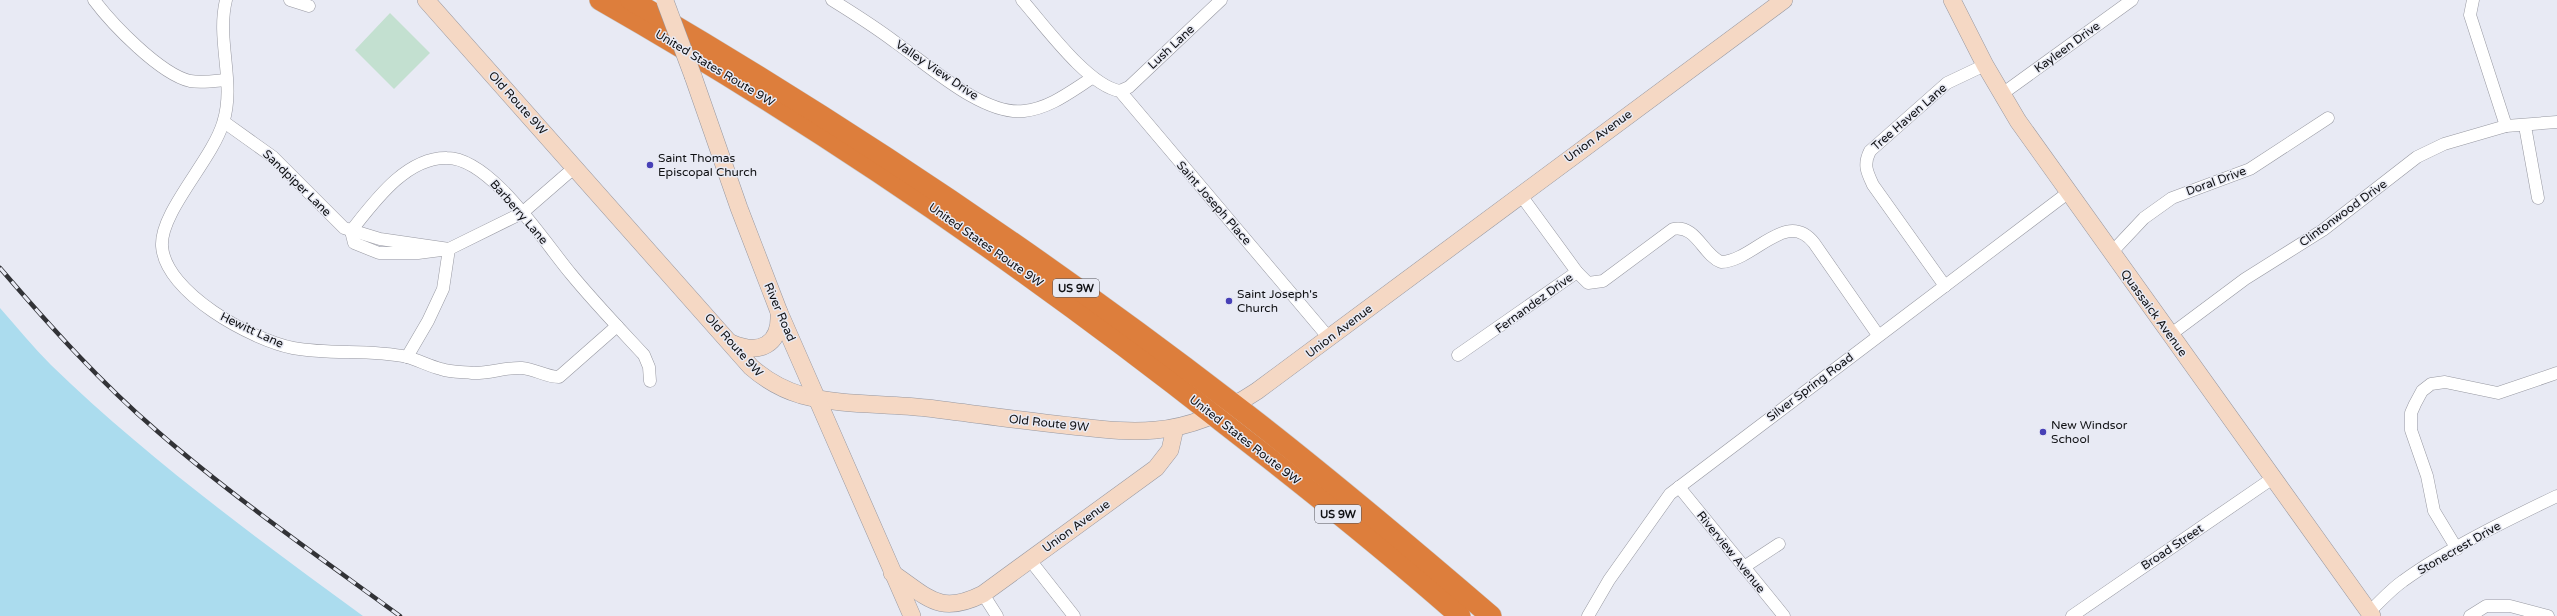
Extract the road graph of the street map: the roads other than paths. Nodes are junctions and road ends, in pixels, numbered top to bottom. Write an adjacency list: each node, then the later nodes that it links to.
1 (94, 0): 18 (street)
2 (226, 0): 18 (street, Hewitt Lane)
3 (290, 0): 15 (street)
4 (426, 0): 26 (street, Old Route 9W)
5 (600, 0): 27 (highway, United States Route 9W / US 9W)
6 (632, 0): 27 (highway, United States Route 9W / US 9W)
7 (666, 0): 37 (street, River Road, bridge)
8 (832, 0): 17 (street, Valley View Drive)
9 (1022, 0): 17 (street, Saint Joseph Place)
10 (1221, 0): 19 (street, Lush Lane)
11 (1784, 0): 29 (street, Union Avenue)
12 (1952, 0): 16 (street, Quassaick Avenue)
13 (2132, 0): 20 (street, Kayleen Drive)
14 (2473, 0): 24 (street)
15 (309, 6)
16 (1985, 65): 20 (street, Quassaick Avenue); 36 (street, Tree Haven Lane)
17 (1092, 78): 19 (street, Saint Joseph Place)
18 (226, 80): 22 (street, Hewitt Lane)
19 (1120, 91): 41 (street, Saint Joseph Place)
20 (2002, 94): 28 (street, Quassaick Avenue)
21 (2328, 118): 34 (street, Doral Drive)
22 (224, 122): 32 (street, Sandpiper Lane); 44 (street, Hewitt Lane)
23 (2557, 122): 25 (street, Clintonwood Drive)
24 (2506, 126): 25 (street, Clintonwood Drive); 39 (street, Clintonwood Drive)
25 (2525, 126): 30 (street)
26 (575, 167): 31 (street); 42 (street, Old Route 9W)
27 (899, 176): 48 (highway, United States Route 9W / US 9W); 49 (highway, United States Route 9W / US 9W)
28 (2069, 192): 34 (street, Quassaick Avenue); 36 (street, Silver Spring Road)
29 (1520, 194): 35 (street); 41 (street, Union Avenue)
30 (2538, 198)
31 (522, 213): 32 (street, Barberry Lane); 33 (street); 38 (street, Barberry Lane)
32 (351, 231): 33 (street, Sandpiper Lane)
33 (449, 249): 44 (street)
34 (2111, 253): 39 (street, Quassaick Avenue)
35 (1577, 272): 40 (street, Fernandez Drive); 43 (street, Fernandez Drive)
36 (1945, 286): 40 (street, Silver Spring Road)
37 (779, 312): 42 (street); 47 (street, River Road)
38 (617, 326): 44 (street, Hewitt Lane); 46 (street, Barberry Lane)
39 (2170, 335): 51 (street, Quassaick Avenue)
40 (1878, 336): 52 (street, Silver Spring Road)
41 (1329, 338): 48 (street, Union Avenue)
42 (731, 343): 47 (street, Old Route 9W)
43 (1458, 355)
44 (407, 358)
45 (2557, 373): 55 (street)
46 (650, 380)
47 (817, 399): 50 (street, Old Route 9W); 58 (street, River Road)
48 (1235, 405): 49 (street, Union Avenue); 65 (highway, United States Route 9W / US 9W)
49 (1214, 415): 50 (street, Union Avenue); 64 (highway, United States Route 9W / US 9W)
50 (1175, 428): 56 (street, Union Avenue)
51 (2273, 478): 60 (street, Quassaick Avenue); 68 (street, Broad Street)
52 (1679, 487): 57 (street, Riverview Avenue); 66 (street, Silver Spring Road)
53 (2557, 496): 55 (street, Stonecrest Drive)
54 (1778, 544): 57 (street)
55 (2457, 549): 60 (street, Stonecrest Drive)
56 (1030, 560): 59 (street, Union Avenue); 63 (street)
57 (1744, 568): 67 (street, Riverview Avenue)
58 (892, 573): 59 (street, Union Avenue); 61 (street, River Road)
59 (983, 594): 62 (street)
60 (2370, 614)
61 (912, 616)
62 (997, 616)
63 (1074, 616)
64 (1460, 616)
65 (1491, 616)
66 (1588, 616)
67 (1784, 616)
68 (2072, 616)
69 (2470, 616): 70 (street)
70 (2548, 616)

